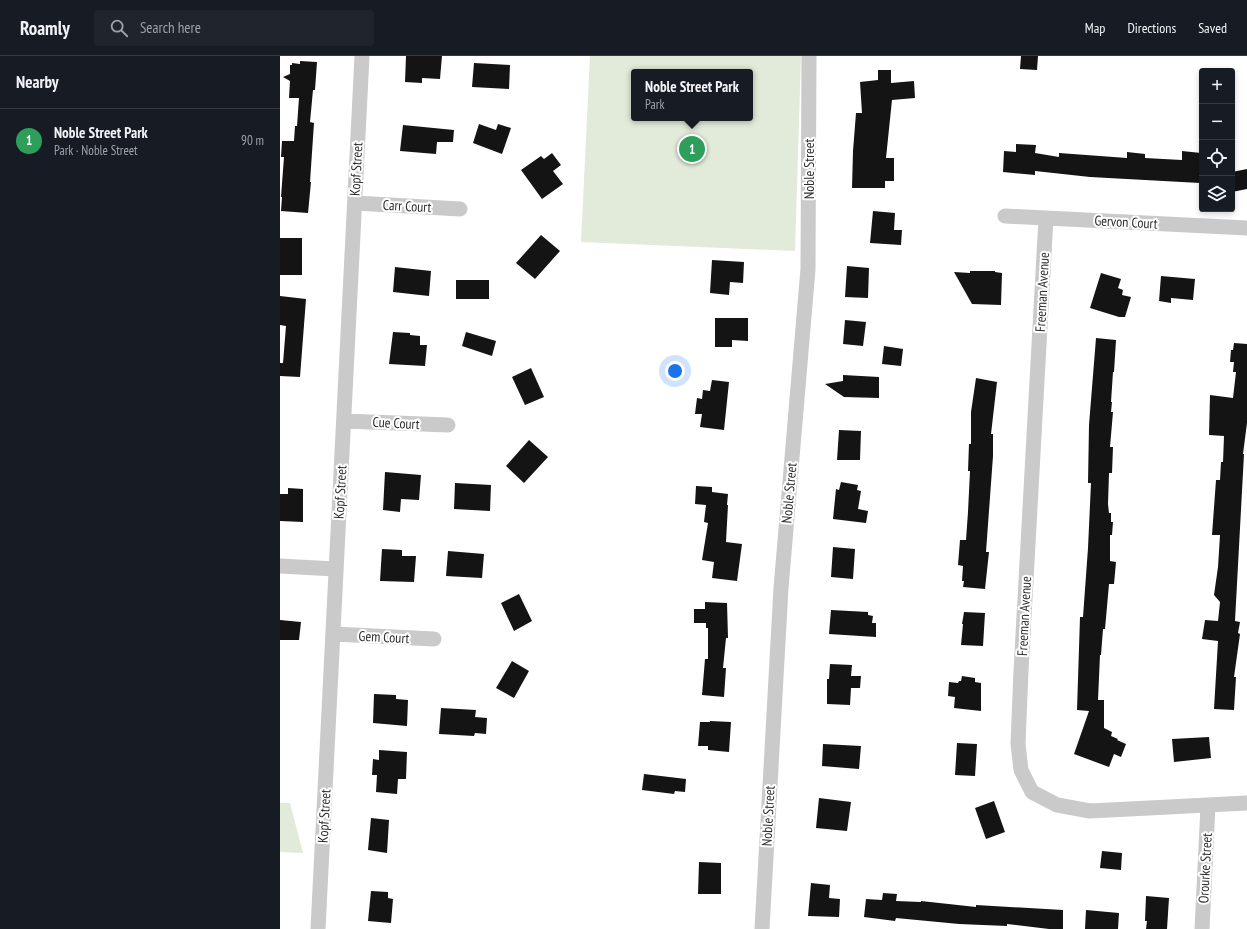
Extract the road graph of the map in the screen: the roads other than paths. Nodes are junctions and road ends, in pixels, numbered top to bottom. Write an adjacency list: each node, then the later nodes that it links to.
1 (362, 56): 3 (street, Kopf Street)
2 (809, 56): 17 (street, Noble Street)
3 (355, 203): 4 (street, Carr Court); 8 (street, Kopf Street)
4 (460, 209)
5 (1005, 216): 6 (street, Gervon Court)
6 (1046, 218): 7 (street, Gervon Court); 15 (street, Freeman Avenue)
7 (1247, 228)
8 (344, 421): 9 (street, Cue Court); 11 (street, Kopf Street)
9 (448, 426)
10 (280, 566): 11 (street)
11 (336, 569): 12 (street, Kopf Street)
12 (334, 634): 13 (street, Gem Court); 16 (street, Kopf Street)
13 (434, 639)
14 (1247, 803): 15 (street, Freeman Avenue)
15 (1208, 806): 18 (street, Orourke Street)
16 (318, 929)
17 (762, 929)
18 (1202, 929)

